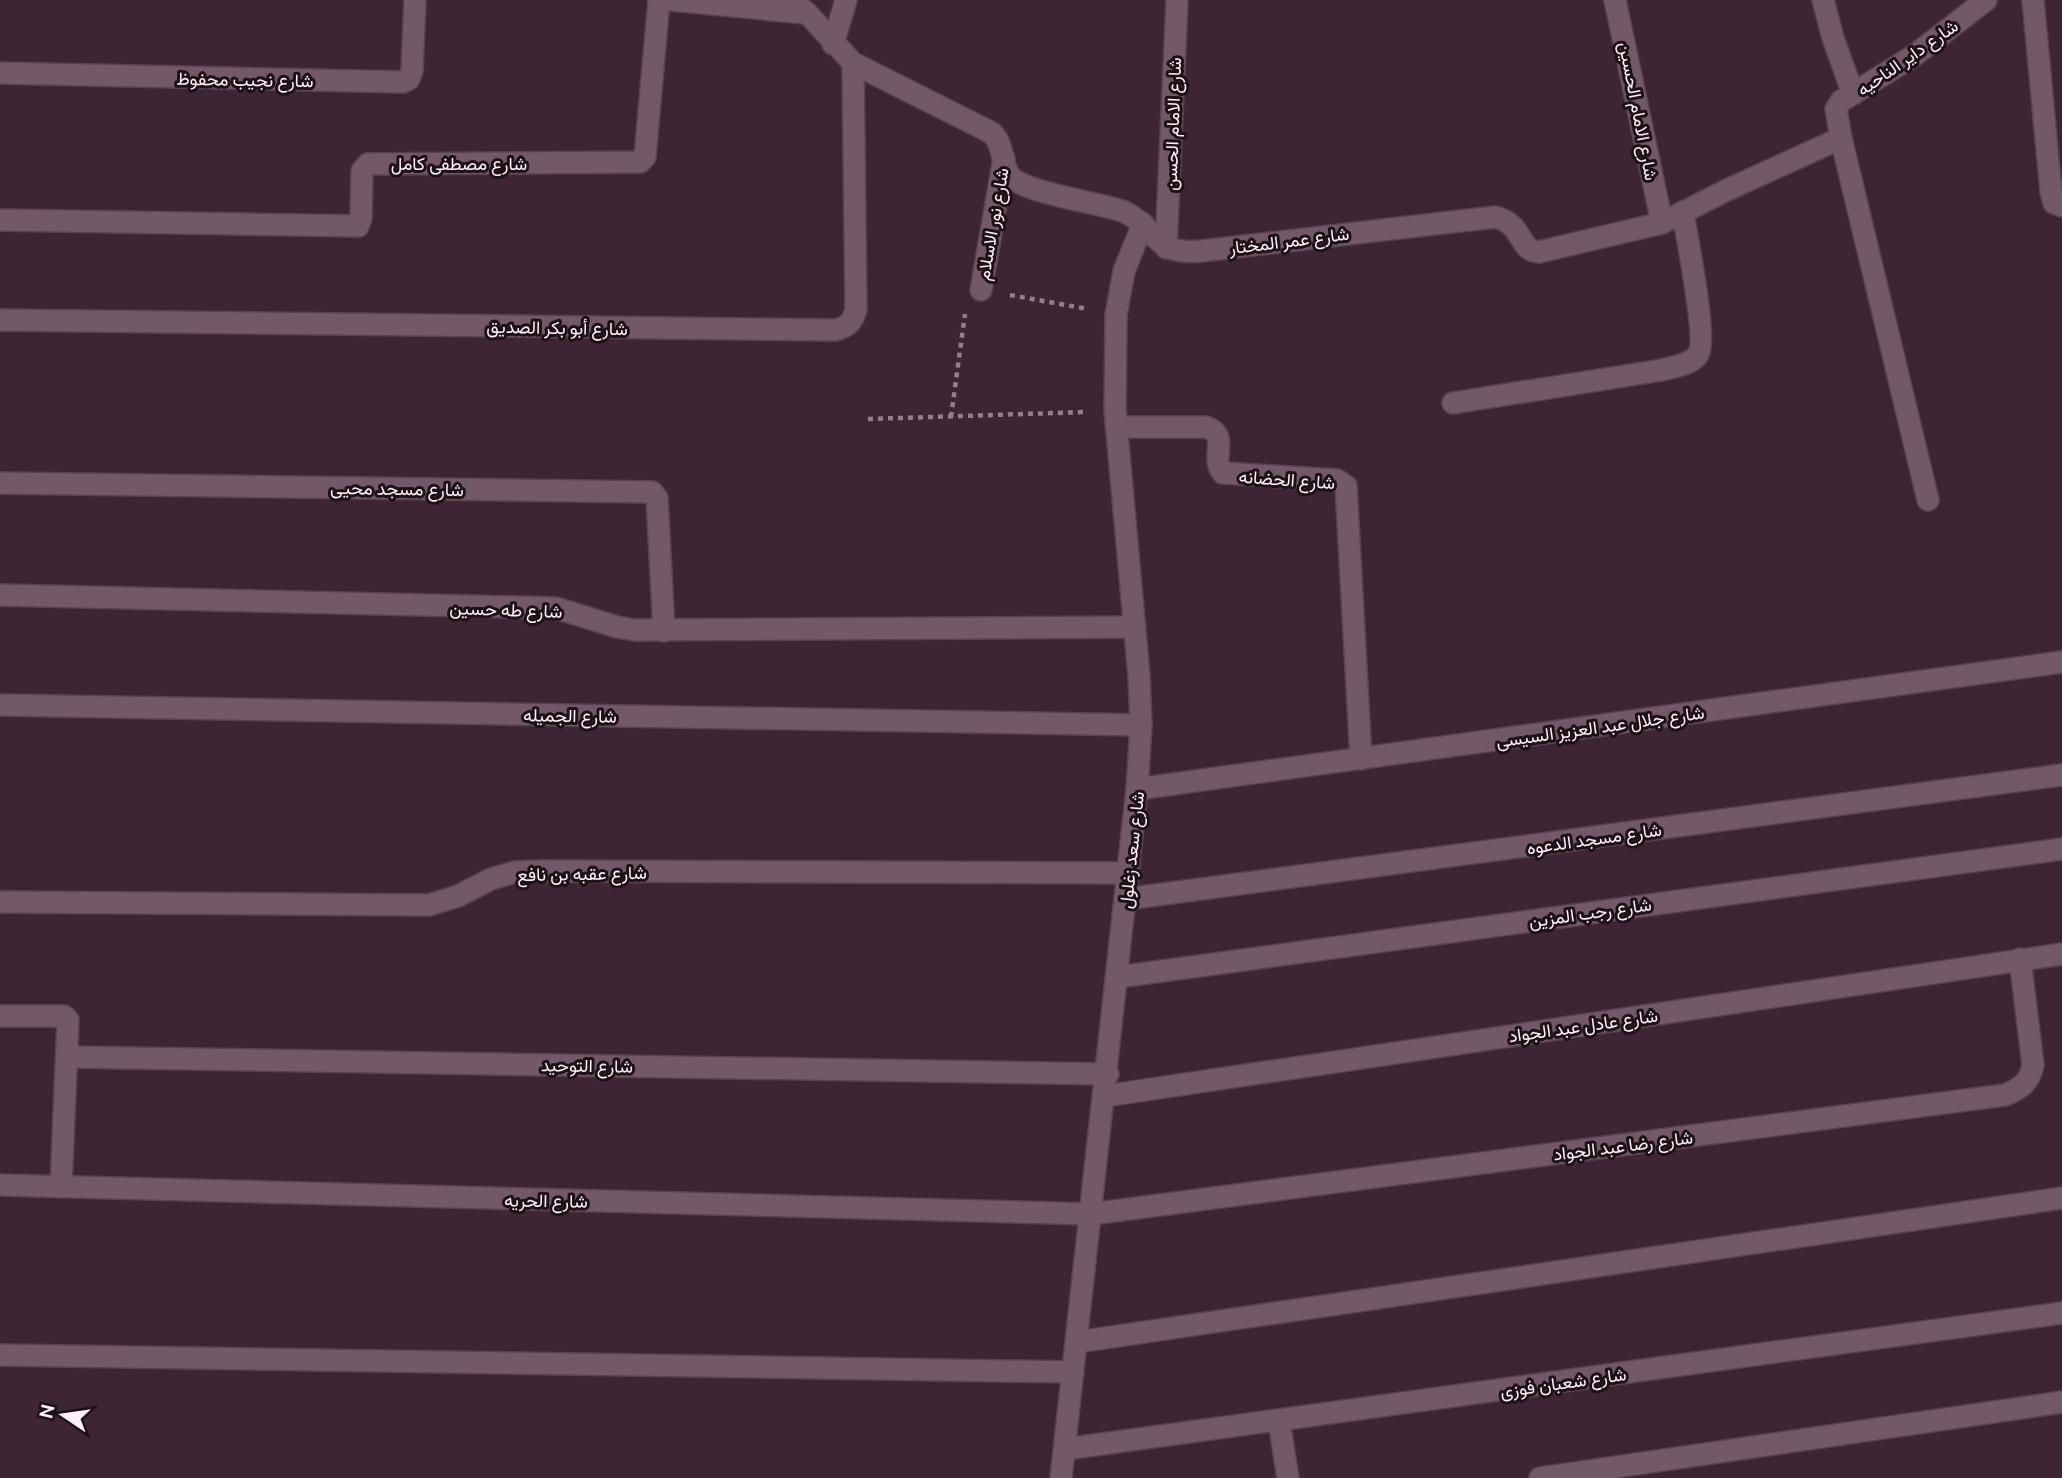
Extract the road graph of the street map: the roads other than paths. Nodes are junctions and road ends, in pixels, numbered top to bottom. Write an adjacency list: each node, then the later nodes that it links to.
1 (415, 0): 14 (street, شارع نجيب محفوظ)
2 (659, 0): 20 (street, شارع مصطفى كامل)
3 (671, 0): 11 (street)
4 (790, 0): 11 (street)
5 (846, 0): 12 (street)
6 (1177, 0): 23 (street, شارع الامام الحسن)
7 (1615, 0): 21 (street, شارع الامام الحسين)
8 (1823, 0): 15 (street)
9 (1986, 0): 15 (street, شارع داير الناحيه)
10 (2033, 0): 18 (street)
11 (807, 13): 12 (street)
12 (833, 44): 13 (street)
13 (853, 63): 17 (street); 25 (street, شارع أبو بكر الصديق)
14 (0, 73)
15 (1853, 94): 16 (street, شارع داير الناحيه)
16 (1839, 128): 19 (street, شارع عمر المختار); 29 (street)
17 (1004, 158): 22 (street); 24 (street, شارع نور الاسلام)
18 (2062, 206)
19 (1683, 212): 21 (street, شارع عمر المختار); 26 (street)
20 (0, 220)
21 (1662, 223): 23 (street, شارع عمر المختار)
22 (1143, 224): 23 (street); 27 (street, شارع سعد زغلول)
23 (1167, 248)
24 (981, 290)
25 (0, 320)
26 (1453, 402)
27 (1116, 419): 31 (street, شارع سعد زغلول); 36 (street, شارع الحضانه)
28 (0, 483): 32 (street, شارع مسجد محيى)
29 (1928, 500)
30 (0, 595): 32 (street, شارع طه حسين)
31 (1135, 627): 32 (street, شارع طه حسين); 35 (street, شارع سعد زغلول)
32 (664, 631)
33 (2062, 662): 36 (street, شارع جلال عبد العزيز السيسى)
34 (0, 705): 35 (street, شارع الجميله)
35 (1141, 725): 38 (street, شارع سعد زغلول)
36 (1362, 758): 38 (street, شارع جلال عبد العزيز السيسى)
37 (2062, 775): 41 (street, شارع مسجد الدعوه)
38 (1137, 789): 40 (street, شارع سعد زغلول)
39 (2062, 849): 45 (street, شارع رجب المزين)
40 (1129, 873): 41 (street, شارع سعد زغلول); 42 (street, شارع عقبه بن نافع)
41 (1126, 899): 45 (street, شارع سعد زغلول)
42 (0, 902)
43 (2062, 954): 44 (street, شارع عادل عبد الجواد)
44 (2020, 959): 49 (street, شارع عادل عبد الجواد); 53 (street, شارع رضا عبد الجواد)
45 (1118, 977): 48 (street, شارع سعد زغلول)
46 (0, 1016): 47 (street)
47 (67, 1057): 48 (street, شارع التوحيد); 51 (street)
48 (1108, 1074): 49 (street, شارع سعد زغلول)
49 (1105, 1096): 53 (street, شارع سعد زغلول)
50 (0, 1185): 51 (street, شارع الحريه)
51 (61, 1187): 53 (street, شارع الحريه)
52 (2062, 1198): 55 (street)
53 (1091, 1214): 55 (street, شارع سعد زغلول)
54 (2062, 1313): 59 (street, شارع شعبان فوزى)
55 (1077, 1342): 57 (street, شارع سعد زغلول)
56 (0, 1355): 57 (street)
57 (1073, 1372): 60 (street, شارع سعد زغلول)
58 (2062, 1402): 63 (street)
59 (1279, 1421): 60 (street, شارع شعبان فوزى); 62 (street)
60 (1065, 1449): 61 (street, شارع سعد زغلول)
61 (1061, 1478)
62 (1288, 1478)
63 (1540, 1478)

